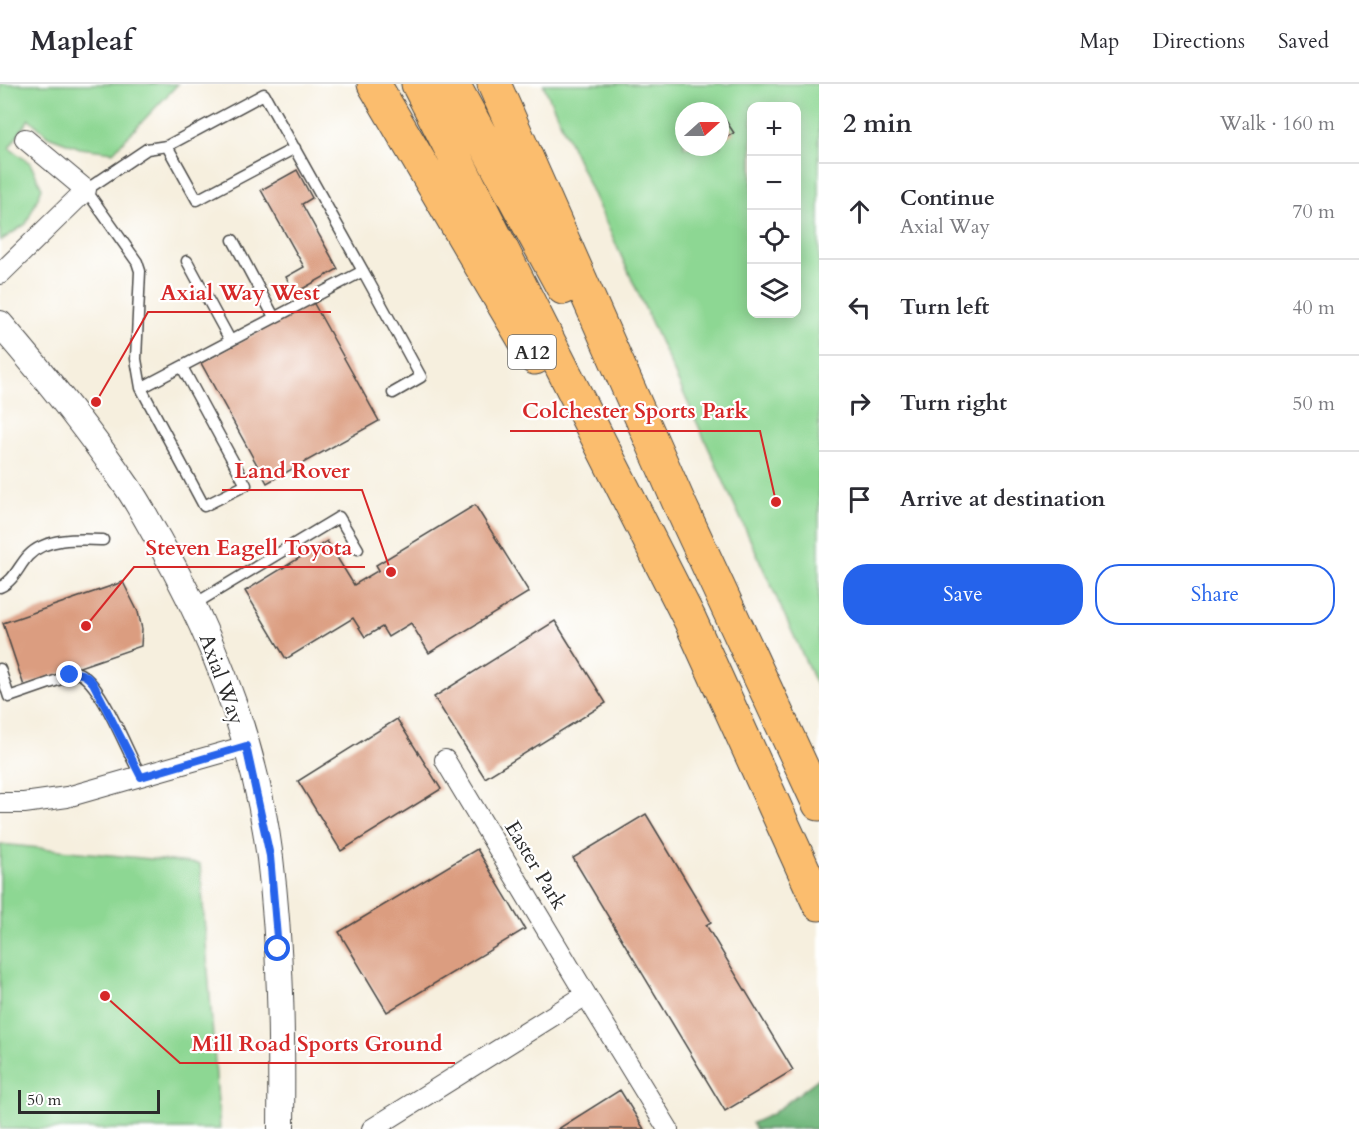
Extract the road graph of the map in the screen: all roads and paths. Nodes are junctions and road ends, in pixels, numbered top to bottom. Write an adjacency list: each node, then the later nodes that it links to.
1 (374, 84): 24 (highway, A12)
2 (418, 84): 24 (highway, A12)
3 (453, 84): 19 (highway, A12)
4 (495, 84): 19 (highway, A12)
5 (25, 139): 8 (street)
6 (167, 146): 7 (lane); 7 (lane); 8 (lane)
7 (295, 148): 11 (lane)
8 (86, 190): 12 (street); 17 (lane)
9 (233, 240): 13 (lane)
10 (187, 261): 15 (lane)
11 (363, 271): 13 (lane); 18 (lane)
12 (0, 274)
13 (274, 317): 15 (lane)
14 (0, 324): 23 (street, Axial Way)
15 (231, 340): 16 (lane)
16 (182, 367): 17 (lane); 17 (lane)
17 (141, 388)
18 (393, 393)
19 (680, 505): 30 (highway, A12)
20 (103, 540): 22 (lane)
21 (358, 549): 23 (lane)
22 (0, 587)
23 (193, 605): 26 (street, Axial Way)
24 (690, 620): 31 (highway, A12)
25 (0, 669): 28 (lane)
26 (246, 746): 28 (street); 33 (street, Axial Way)
27 (445, 760): 32 (street, Easter Park)
28 (141, 777): 29 (street)
29 (0, 802)
30 (819, 804)
31 (819, 904)
32 (586, 995): 34 (street); 35 (street, Easter Park)
33 (281, 1129)
34 (372, 1129)
35 (668, 1129)

